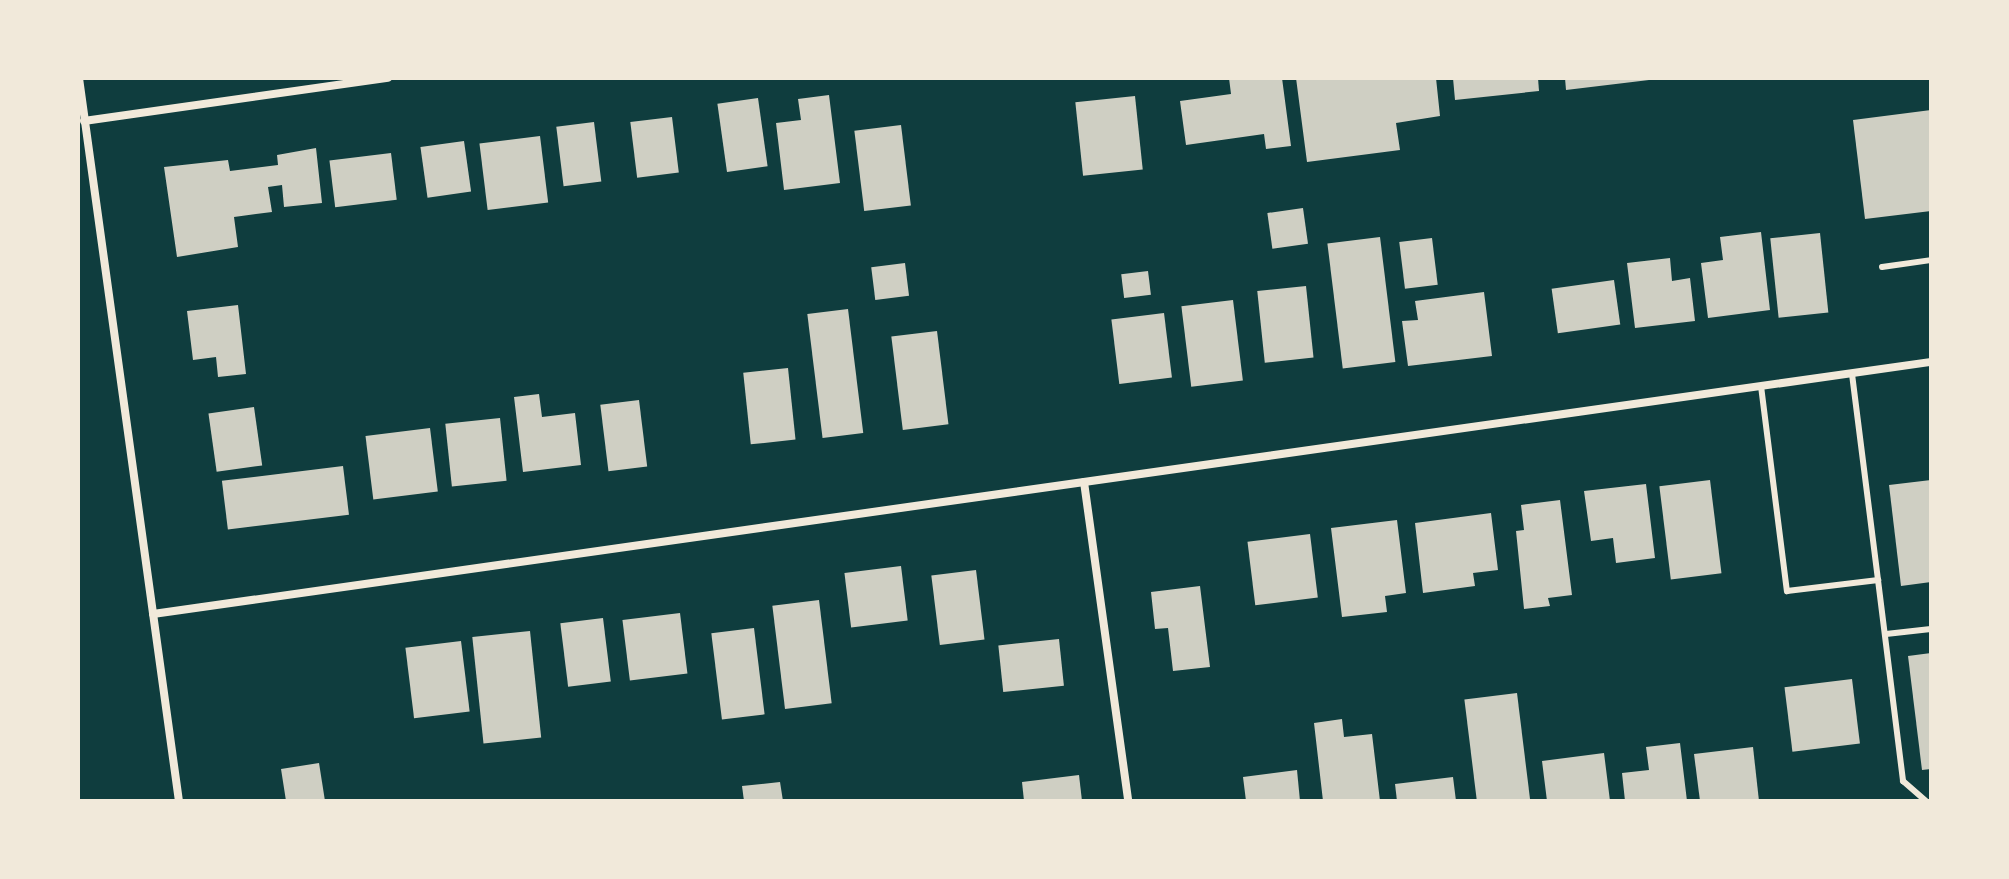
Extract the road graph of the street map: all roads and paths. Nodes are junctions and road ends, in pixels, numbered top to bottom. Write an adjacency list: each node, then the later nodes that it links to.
1 (79, 78): 3 (street)
2 (388, 78): 3 (street)
3 (84, 121): 11 (street)
4 (1931, 260): 5 (lane)
5 (1882, 267)
6 (1931, 362): 7 (street)
7 (1852, 374): 8 (street); 10 (lane)
8 (1761, 386): 9 (street); 10 (lane)
9 (1084, 482): 11 (street); 15 (street)
10 (1878, 580): 13 (lane)
11 (153, 614): 14 (street)
12 (1931, 629): 13 (lane)
13 (1886, 634): 16 (lane)
14 (179, 801)
15 (1128, 801)
16 (1926, 801)

